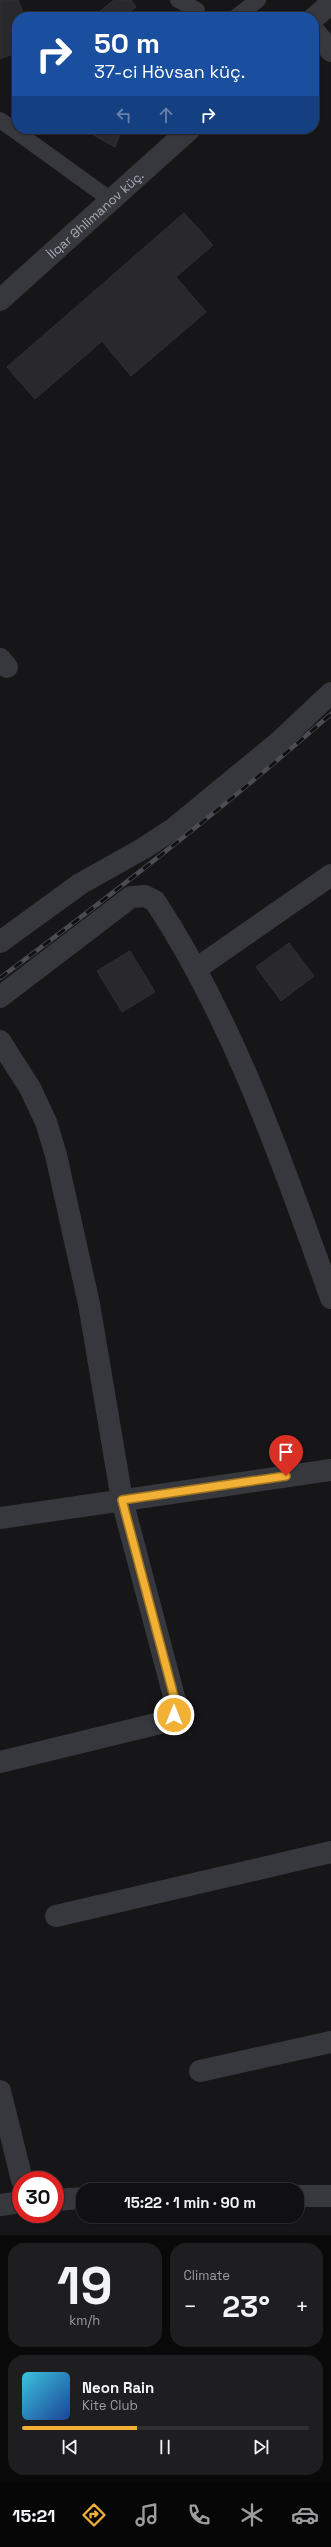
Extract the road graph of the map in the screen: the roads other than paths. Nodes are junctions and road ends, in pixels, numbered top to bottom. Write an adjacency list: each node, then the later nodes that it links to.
1 (178, 0): 4 (lane)
2 (258, 0): 5 (lane)
3 (331, 3): 6 (street)
4 (197, 9)
5 (242, 12)
6 (319, 14)
7 (319, 37): 8 (street)
8 (331, 50)
9 (0, 120): 10 (lane)
10 (12, 129)
11 (19, 134): 13 (lane)
12 (184, 134): 13 (street, İlqar Əhlimanov küç.)
13 (111, 200): 14 (street, İlqar Əhlimanov küç.)
14 (0, 300)
15 (331, 694): 17 (street)
16 (331, 875): 18 (street)
17 (0, 942)
18 (196, 969): 19 (street); 21 (street)
19 (0, 996)
20 (0, 1041): 23 (street)
21 (331, 1298)
22 (331, 1470): 23 (street)
23 (122, 1500): 24 (street); 25 (street)
24 (0, 1518)
25 (0, 1762)
26 (331, 1852): 27 (street)
27 (56, 1916)
28 (331, 2042): 29 (street)
29 (200, 2071)
30 (0, 2091): 31 (street)
31 (20, 2171)
32 (304, 2196): 33 (street)
33 (331, 2196)
34 (76, 2198): 35 (street)
35 (64, 2199)
36 (12, 2203): 37 (street)
37 (0, 2205)

